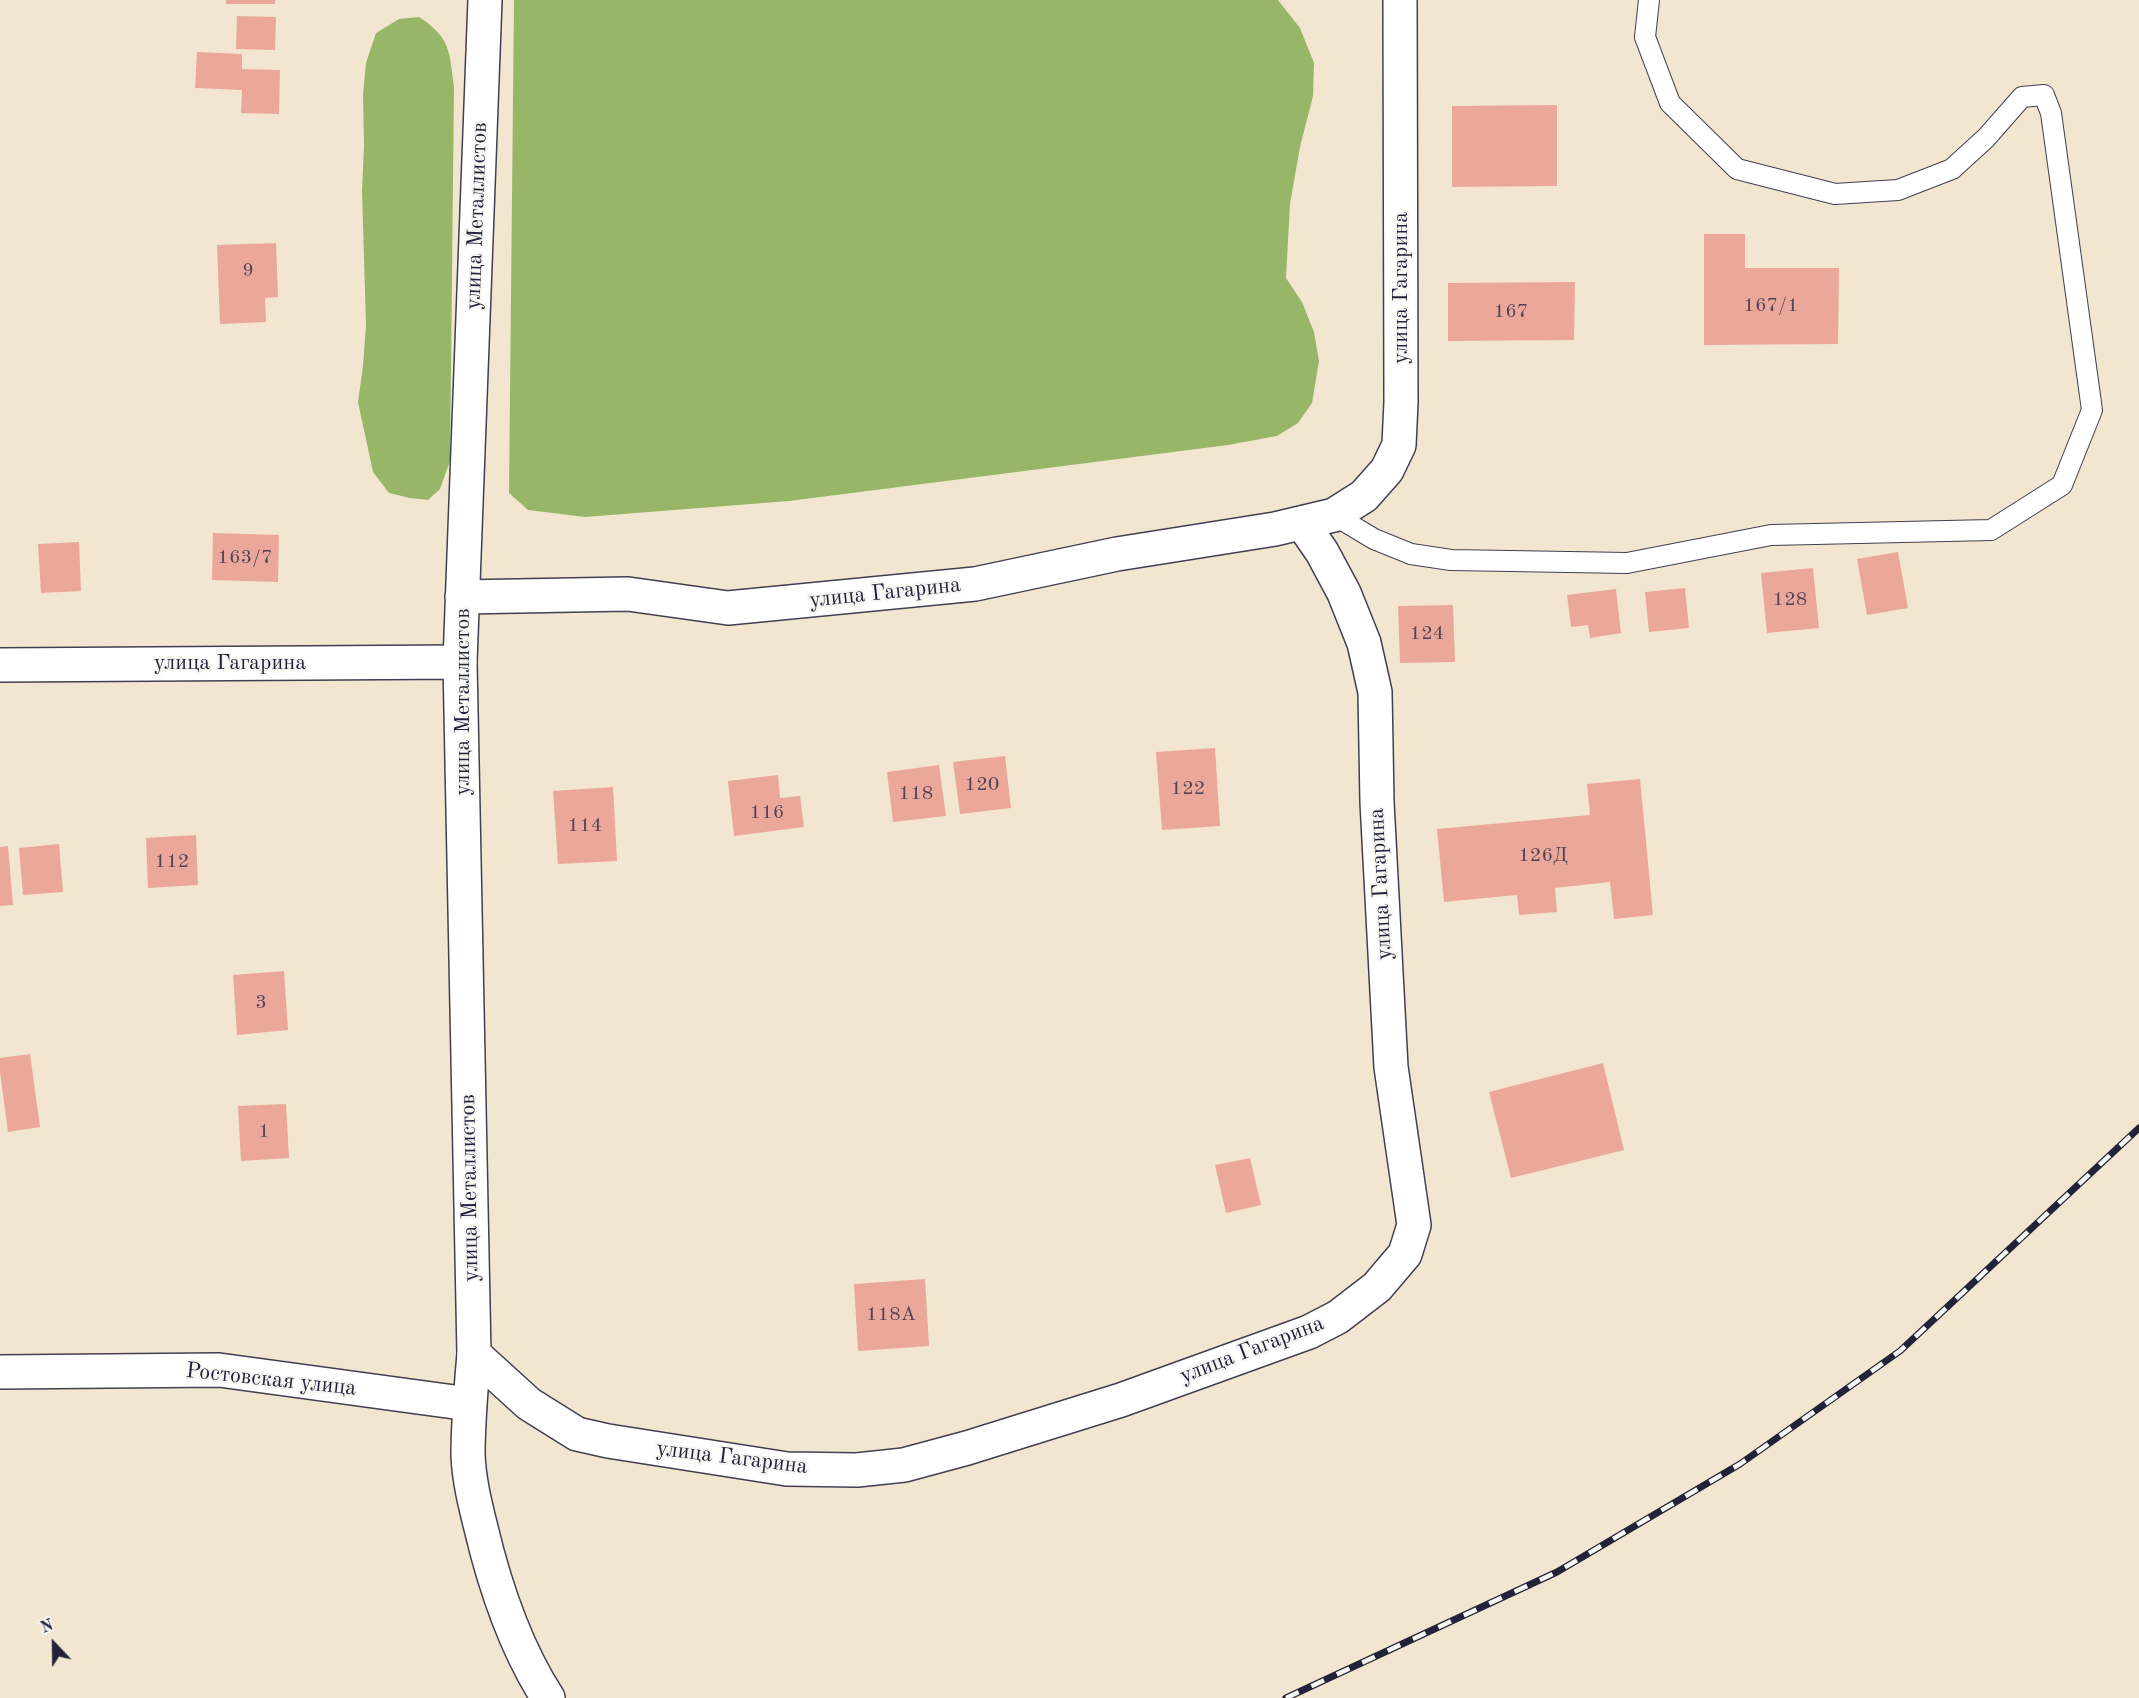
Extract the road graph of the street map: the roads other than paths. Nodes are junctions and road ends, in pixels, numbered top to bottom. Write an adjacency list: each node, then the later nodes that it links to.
1 (485, 0): 6 (street, улица Металлистов)
2 (1400, 0): 4 (street, улица Гагарина)
3 (1649, 0): 4 (lane)
4 (1334, 515): 5 (street, улица Гагарина)
5 (1302, 523): 6 (street, улица Гагарина); 9 (street, улица Гагарина)
6 (462, 597): 7 (street, улица Металлистов)
7 (460, 662): 8 (street, улица Гагарина); 9 (street, улица Металлистов)
8 (0, 665)
9 (474, 1354): 11 (street, улица Металлистов)
10 (0, 1372): 11 (street, Ростовская улица)
11 (470, 1404): 12 (street, улица Металлистов)
12 (548, 1698)

